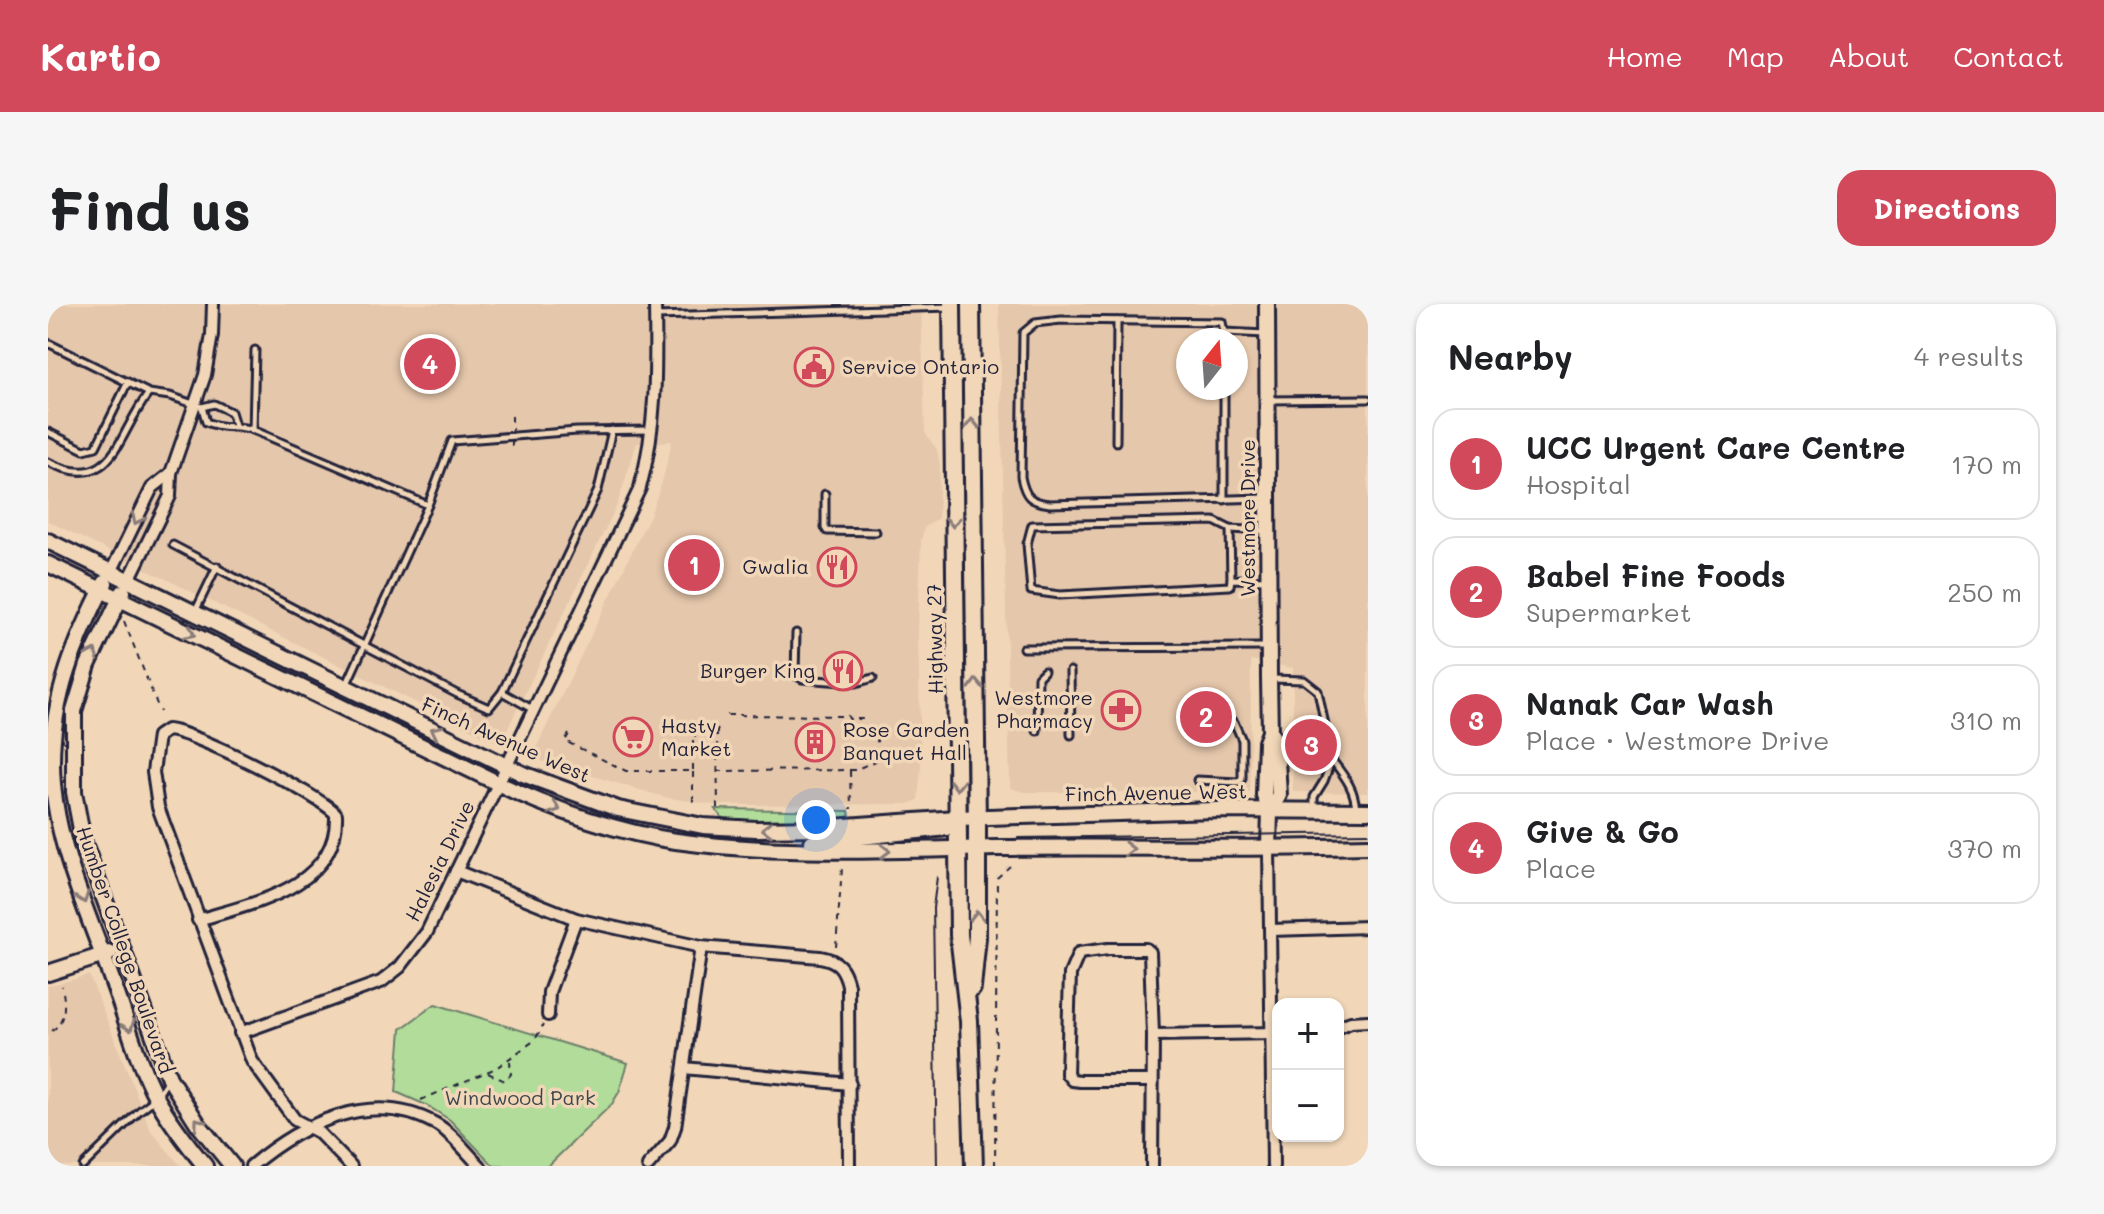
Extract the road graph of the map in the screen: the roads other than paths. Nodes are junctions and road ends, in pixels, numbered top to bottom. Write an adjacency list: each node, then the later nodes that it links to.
1 (213, 304): 18 (street, Humber College Boulevard)
2 (655, 304): 6 (street, Halesia Drive)
3 (971, 304): 69 (main road, Highway 27, one-way to 3)
4 (1267, 304): 10 (main road, Westmore Drive)
5 (952, 305): 6 (lane); 68 (main road, Highway 27, one-way to 68)
6 (655, 316): 22 (street, Halesia Drive)
7 (1117, 321): 8 (lane); 24 (lane); 29 (lane)
8 (1223, 328)
9 (1248, 333): 10 (lane)
10 (1267, 334): 17 (main road, Westmore Drive)
11 (48, 343): 13 (lane)
12 (255, 350): 20 (lane)
13 (128, 382): 14 (lane); 23 (lane)
14 (149, 393): 18 (lane); 25 (lane)
15 (1368, 399): 17 (lane)
16 (1224, 400): 29 (lane)
17 (1267, 400): 28 (main road, Westmore Drive)
18 (199, 406): 19 (lane); 19 (lane); 26 (street, Humber College Boulevard)
19 (235, 425): 20 (lane)
20 (253, 430): 30 (lane)
21 (612, 430): 22 (lane); 30 (lane); 54 (lane)
22 (652, 430): 55 (street, Halesia Drive)
23 (48, 432)
24 (1116, 442)
25 (48, 462)
26 (171, 473): 38 (street, Humber College Boulevard, one-way to 38); 40 (street, Humber College Boulevard)
27 (825, 494): 33 (lane)
28 (1268, 498): 29 (lane); 32 (main road, Westmore Drive)
29 (1224, 500)
30 (428, 505): 46 (lane)
31 (1230, 529): 32 (lane); 39 (lane); 39 (lane)
32 (1268, 531): 41 (main road, Westmore Drive)
33 (876, 532)
34 (48, 541): 38 (main road, Finch Avenue West)
35 (173, 545): 37 (lane)
36 (48, 564): 42 (main road, Finch Avenue West)
37 (217, 566): 44 (lane); 46 (lane)
38 (111, 572): 40 (main road, Finch Avenue West); 42 (main road, Humber College Boulevard)
39 (1231, 579): 41 (lane)
40 (129, 580): 43 (main road, Humber College Boulevard); 44 (main road, Finch Avenue West)
41 (1268, 580): 47 (main road, Westmore Drive)
42 (102, 590): 43 (main road, Finch Avenue West); 64 (main road, Humber College Boulevard)
43 (120, 599): 62 (main road, Finch Avenue West, one-way to 62); 63 (main road, Humber College Boulevard, one-way to 43)
44 (194, 613): 53 (main road, Finch Avenue West)
45 (796, 633): 51 (lane)
46 (366, 646): 53 (lane); 54 (lane)
47 (1268, 647): 48 (lane); 52 (main road, Westmore Drive)
48 (1023, 648)
49 (1044, 671): 57 (lane)
50 (1070, 671): 58 (lane)
51 (873, 678)
52 (1269, 679): 59 (lane); 65 (main road, Westmore Drive)
53 (346, 687): 60 (main road, Finch Avenue West, one-way to 53)
54 (502, 692): 55 (lane)
55 (533, 709): 60 (street, Halesia Drive)
56 (1234, 722): 61 (lane)
57 (1037, 731)
58 (1071, 735)
59 (1332, 759): 66 (lane); 67 (lane)
60 (506, 765): 62 (street, Halesia Drive); 70 (main road, Finch Avenue West)
61 (1197, 780)
62 (498, 784): 71 (main road, Finch Avenue West, one-way to 71); 77 (street, Halesia Drive)
63 (74, 792): 64 (street); 83 (main road, Humber College Boulevard)
64 (51, 797): 84 (main road, Humber College Boulevard, one-way to 84)
65 (1270, 811): 66 (main road, Finch Avenue West); 69 (main road, Finch Avenue West); 73 (main road, Westmore Drive)
66 (1314, 811): 67 (main road, Finch Avenue West)
67 (1362, 811)
68 (957, 822): 69 (main road, Finch Avenue West); 70 (main road, Finch Avenue West, one-way to 70); 74 (main road, Finch Avenue West); 76 (main road, Highway 27)
69 (977, 822): 75 (main road, Highway 27)
70 (703, 826): 71 (main road)
71 (698, 844): 74 (main road, Finch Avenue West)
72 (1368, 846): 73 (main road, Finch Avenue West)
73 (1269, 847): 75 (main road, Finch Avenue West, one-way to 73); 81 (street, Westmore Drive)
74 (772, 849): 76 (main road, Finch Avenue West, one-way to 76)
75 (977, 849): 76 (main road, Finch Avenue West); 88 (main road, Highway 27, one-way to 75)
76 (957, 851): 88 (main road, Highway 27)
77 (456, 871): 78 (street); 92 (street, Halesia Drive)
78 (576, 919): 82 (street); 87 (street)
79 (198, 920): 79 (street); 92 (street)
80 (1368, 927): 81 (street)
81 (1271, 930): 86 (street, Westmore Drive)
82 (701, 947): 94 (street); 98 (street)
83 (121, 949): 84 (main road); 96 (main road, Humber College Boulevard)
84 (103, 955): 85 (main road); 99 (main road, Humber College Boulevard, one-way to 99)
85 (48, 973)
86 (1273, 998)
87 (548, 1015)
88 (969, 1021): 109 (main road, Highway 27)
89 (1368, 1021): 90 (street)
90 (1344, 1025)
91 (1272, 1032): 93 (street)
92 (240, 1033): 100 (street)
93 (1153, 1035): 97 (street); 97 (street)
94 (684, 1068): 98 (street); 107 (street)
95 (1274, 1070): 111 (street, Westmore Drive)
96 (169, 1078): 99 (lane); 103 (main road, Humber College Boulevard, one-way to 96)
97 (1151, 1081): 110 (street)
98 (850, 1084): 108 (street)
99 (156, 1098): 101 (lane); 102 (main road, Humber College Boulevard)
100 (309, 1128): 104 (street); 105 (street); 106 (street)
101 (83, 1166)
102 (205, 1166)
103 (232, 1166)
104 (251, 1166)
105 (351, 1166)
106 (480, 1166)
107 (648, 1166)
108 (849, 1166)
109 (974, 1166)
110 (1152, 1166)
111 (1273, 1166)

